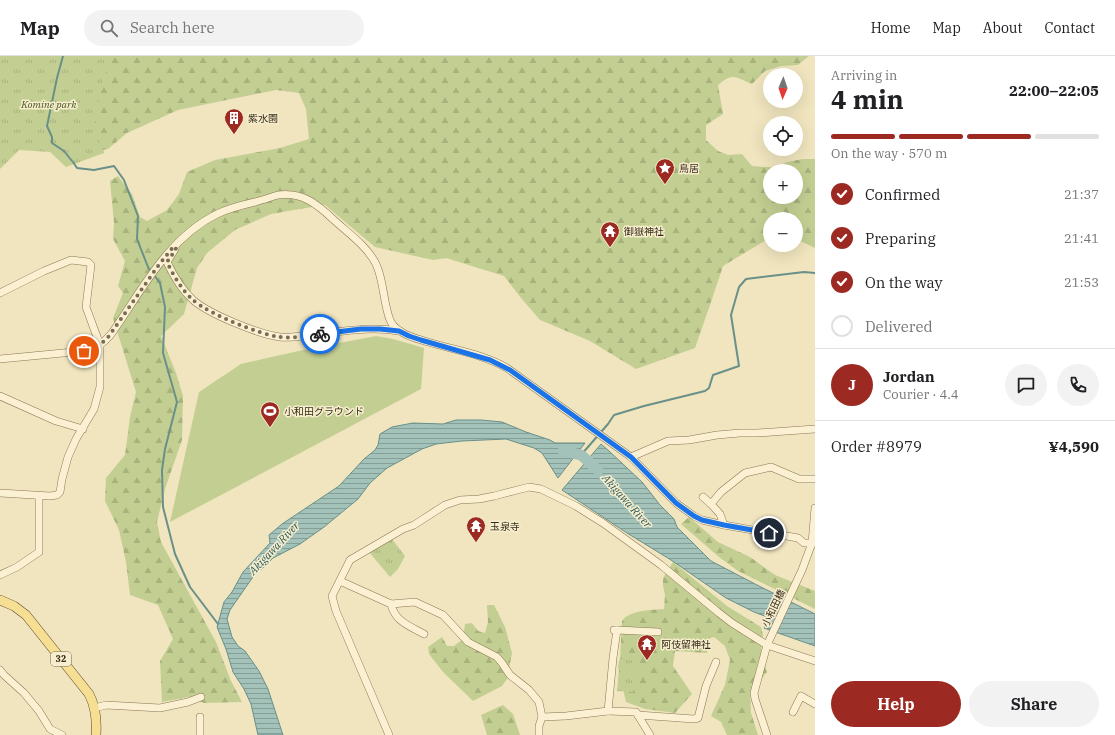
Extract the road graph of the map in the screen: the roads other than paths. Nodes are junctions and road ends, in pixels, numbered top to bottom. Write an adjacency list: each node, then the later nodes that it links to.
1 (174, 246): 3 (street); 3 (street); 4 (street)
2 (0, 293): 4 (street)
3 (399, 331): 9 (street)
4 (100, 344): 5 (street); 7 (street)
5 (0, 359)
6 (0, 396): 7 (street)
7 (83, 429): 12 (street)
8 (815, 429): 9 (street)
9 (631, 457): 16 (street)
10 (815, 479): 14 (street)
11 (0, 493): 12 (street)
12 (39, 496): 18 (street)
13 (703, 497): 14 (street)
14 (711, 504): 16 (street)
15 (815, 508): 17 (street)
16 (724, 525): 24 (street, 小和田橋)
17 (815, 543)
18 (0, 575)
19 (340, 581): 21 (street); 24 (street); 39 (street)
20 (0, 600): 30 (main road, 32)
21 (391, 604): 23 (street); 35 (street)
22 (658, 632): 31 (street)
23 (424, 634)
24 (767, 643): 25 (street); 42 (street, 小和田橋)
25 (815, 661)
26 (716, 662): 33 (street)
27 (0, 670): 36 (street)
28 (201, 697): 30 (street)
29 (815, 704): 32 (street)
30 (95, 708): 37 (main road, 32)
31 (608, 711): 33 (street); 35 (street)
32 (792, 712)
33 (638, 715): 41 (street)
34 (200, 717): 38 (street)
35 (542, 717): 40 (street)
36 (62, 735)
37 (96, 735)
38 (200, 735)
39 (389, 735)
40 (539, 735)
41 (650, 735)
42 (767, 735)

